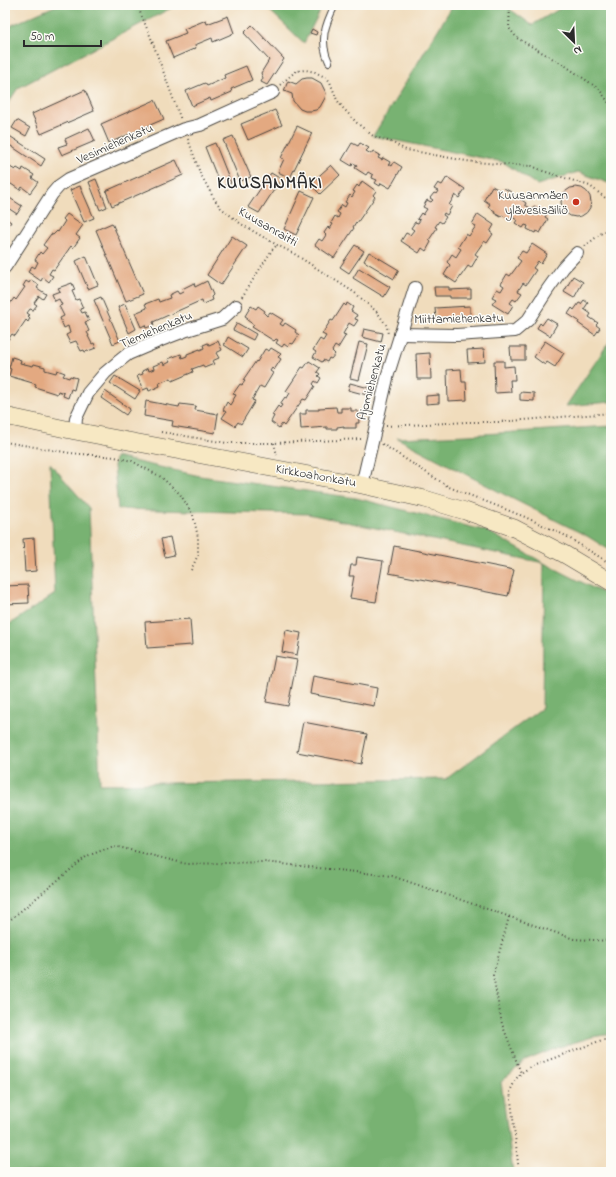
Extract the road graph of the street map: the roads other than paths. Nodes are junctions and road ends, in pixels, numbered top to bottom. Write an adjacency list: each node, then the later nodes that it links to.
1 (335, 5): 2 (lane)
2 (329, 62)
3 (273, 92): 5 (street, Vesimiehenkatu)
4 (577, 253): 8 (street, Miittamiehenkatu)
5 (5, 267)
6 (415, 288): 8 (street, Ajomiehenkatu)
7 (236, 306): 10 (street, Tiemiehenkatu)
8 (400, 334): 11 (street, Ajomiehenkatu)
9 (9, 409): 10 (street, Kirkkoahonkatu)
10 (76, 431): 11 (street, Kirkkoahonkatu)
11 (362, 485): 12 (street, Kirkkoahonkatu)
12 (611, 582)

